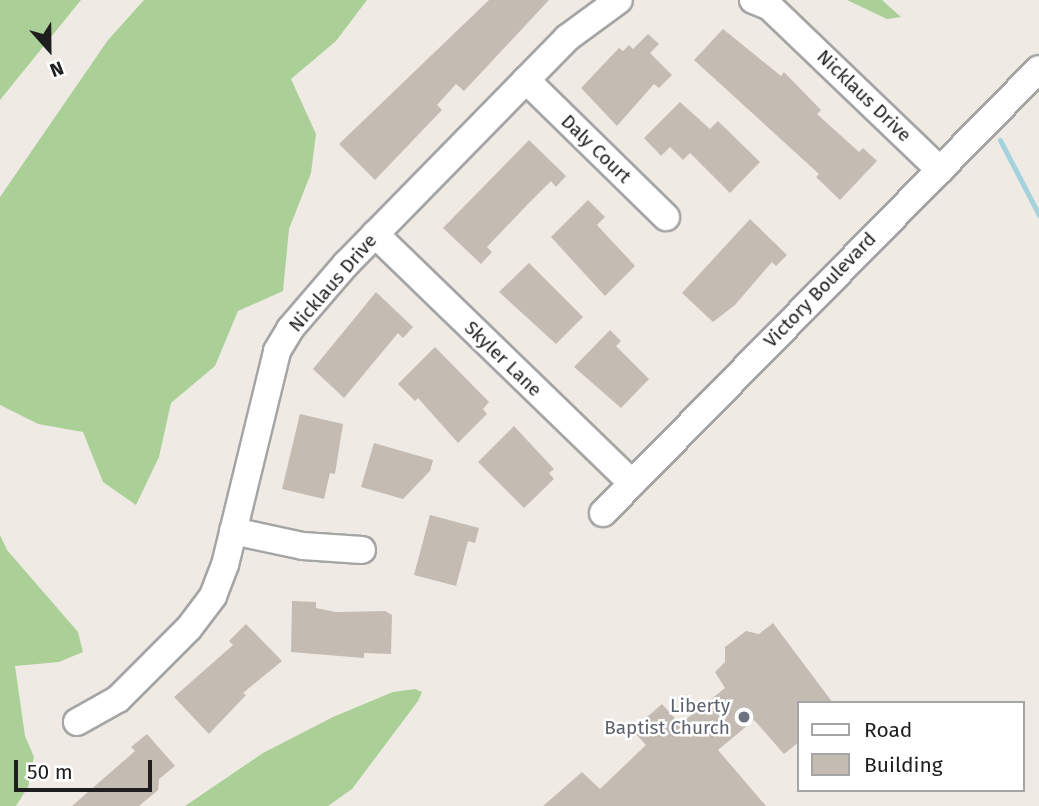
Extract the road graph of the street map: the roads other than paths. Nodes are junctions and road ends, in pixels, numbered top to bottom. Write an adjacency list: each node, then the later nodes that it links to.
1 (619, 0): 4 (street, Nicklaus Drive)
2 (752, 0): 5 (street, Nicklaus Drive)
3 (1039, 69): 5 (street, Victory Boulevard)
4 (526, 80): 6 (street, Daly Court); 7 (street, Nicklaus Drive)
5 (940, 170): 8 (street, Victory Boulevard)
6 (666, 217)
7 (375, 234): 8 (street, Skyler Lane); 10 (street, Nicklaus Drive)
8 (632, 483): 9 (street, Victory Boulevard)
9 (603, 513)
10 (233, 531): 11 (street); 12 (street, Nicklaus Drive)
11 (362, 550)
12 (77, 722)

